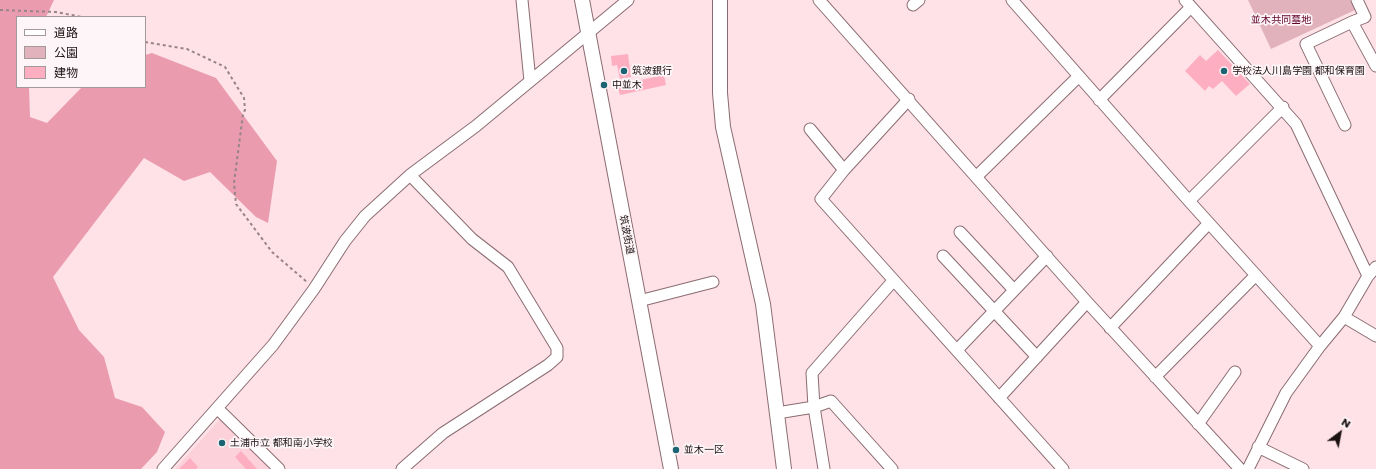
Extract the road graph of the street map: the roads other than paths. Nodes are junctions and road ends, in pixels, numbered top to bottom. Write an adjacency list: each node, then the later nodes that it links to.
1 (522, 0): 13 (street)
2 (582, 0): 10 (street, 筑波街道)
3 (628, 0): 10 (street)
4 (720, 0): 47 (street)
5 (1012, 0): 12 (street)
6 (1357, 0): 9 (street)
7 (821, 1): 14 (street)
8 (1188, 3): 15 (street); 16 (street)
9 (1352, 22): 11 (street); 17 (street)
10 (588, 34): 13 (street); 33 (street, 筑波街道)
11 (1376, 66)
12 (1078, 76): 15 (street); 21 (street)
13 (530, 81): 20 (street)
14 (909, 99): 19 (street); 21 (street)
15 (1099, 100): 22 (street)
16 (1283, 107): 22 (street); 29 (street)
17 (1345, 125)
18 (810, 129): 19 (street)
19 (844, 170): 30 (street)
20 (410, 175): 46 (street); 52 (street)
21 (976, 177): 26 (street)
22 (1189, 201): 23 (street)
23 (1209, 223): 28 (street); 37 (street)
24 (960, 232): 32 (street)
25 (943, 256): 35 (street)
26 (1047, 256): 32 (street); 34 (street)
27 (1376, 267): 29 (street)
28 (1256, 275): 39 (street); 43 (street)
29 (1368, 276): 36 (street)
30 (893, 281): 40 (street); 45 (street)
31 (713, 282): 33 (street)
32 (1014, 290): 35 (street)
33 (639, 301): 53 (street, 筑波街道)
34 (1087, 302): 37 (street); 41 (street)
35 (994, 311): 40 (street); 41 (street)
36 (1344, 317): 38 (street); 39 (street)
37 (1110, 328): 43 (street)
38 (1376, 336)
39 (1320, 346): 49 (street)
40 (957, 350): 44 (street)
41 (1037, 357): 44 (street)
42 (1235, 372): 48 (street)
43 (1155, 377): 48 (street)
44 (999, 398): 57 (street)
45 (814, 407): 47 (street); 55 (street); 56 (street)
46 (217, 408): 50 (street); 51 (street)
47 (777, 413): 54 (street)
48 (1198, 424): 58 (street)
49 (1258, 447): 59 (street); 60 (street)
50 (162, 469)
51 (279, 469)
52 (402, 469)
53 (671, 469)
54 (784, 469)
55 (824, 469)
56 (892, 469)
57 (1063, 469)
58 (1240, 469)
59 (1248, 469)
60 (1303, 469)

